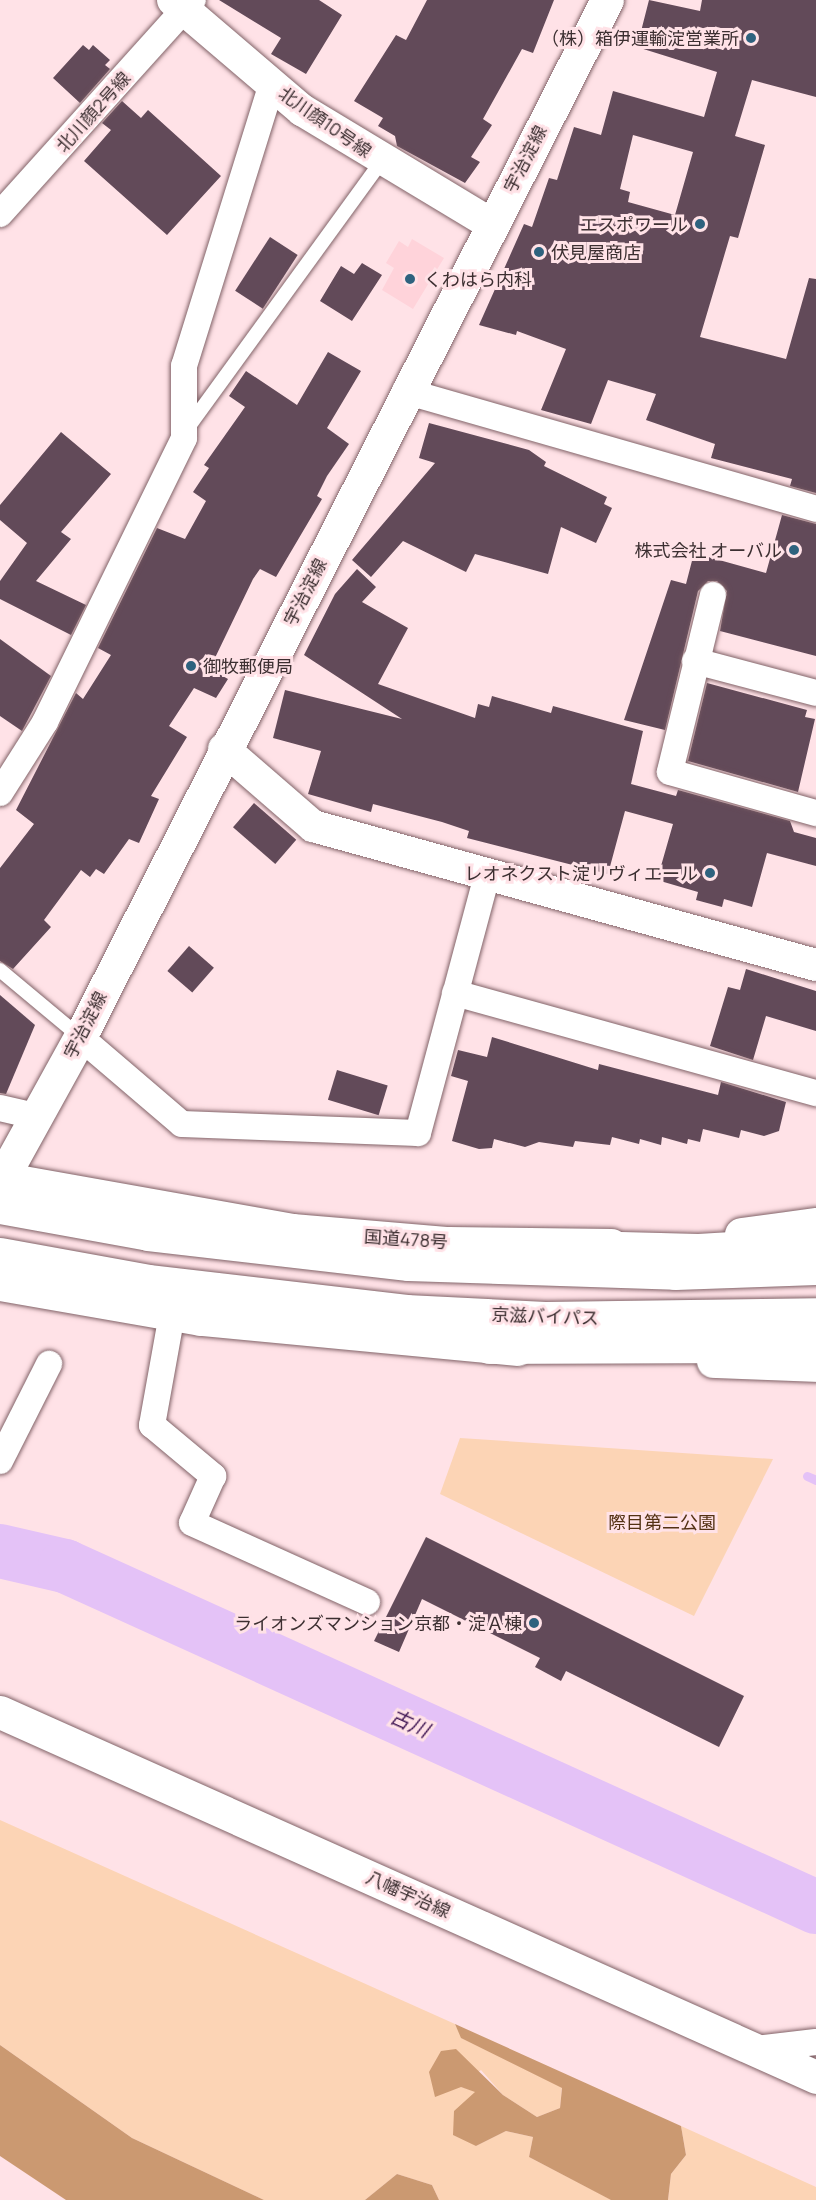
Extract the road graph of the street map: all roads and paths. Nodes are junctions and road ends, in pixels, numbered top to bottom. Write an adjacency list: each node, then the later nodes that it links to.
1 (591, 0): 4 (street)
2 (607, 0): 4 (main road, 宇治淀線)
3 (184, 4): 5 (street, 北川顔10号線); 7 (street, 北川顔2号線)
4 (584, 46): 8 (main road, 宇治淀線)
5 (272, 84): 6 (street, 北川顔10号線); 10 (street)
6 (381, 162): 8 (street, 北川顔10号線); 10 (lane)
7 (0, 214)
8 (491, 224): 9 (main road, 宇治淀線)
9 (405, 390): 11 (street); 15 (main road, 宇治淀線)
10 (184, 433): 16 (street)
11 (816, 509)
12 (713, 594): 13 (street)
13 (694, 660): 14 (street); 17 (street)
14 (816, 693)
15 (224, 749): 18 (street); 22 (main road, 宇治淀線)
16 (0, 793)
17 (816, 813)
18 (488, 875): 19 (street); 21 (street)
19 (816, 965)
20 (0, 970): 22 (lane)
21 (455, 993): 22 (street); 23 (street)
22 (80, 1037): 25 (main road, 宇治淀線)
23 (816, 1093)
24 (0, 1108): 25 (street)
25 (38, 1117): 26 (main road, 宇治淀線)
26 (1, 1186): 29 (main road, 国道478号); 31 (main road)
27 (816, 1224): 29 (main road, 国道478号)
28 (816, 1243): 29 (main road)
29 (582, 1247)
30 (0, 1254): 34 (main road, 京滋バイパス)
31 (816, 1268)
32 (0, 1284): 33 (main road)
33 (172, 1314): 36 (main road); 40 (street)
34 (816, 1314)
35 (816, 1346): 36 (main road)
36 (489, 1347): 38 (main road)
37 (49, 1364): 39 (street)
38 (816, 1365)
39 (0, 1461)
40 (367, 1602)
41 (0, 1712): 43 (main road, 八幡宇治線)
42 (816, 2042): 43 (street)
43 (756, 2049): 44 (main road, 八幡宇治線)
44 (816, 2077)

